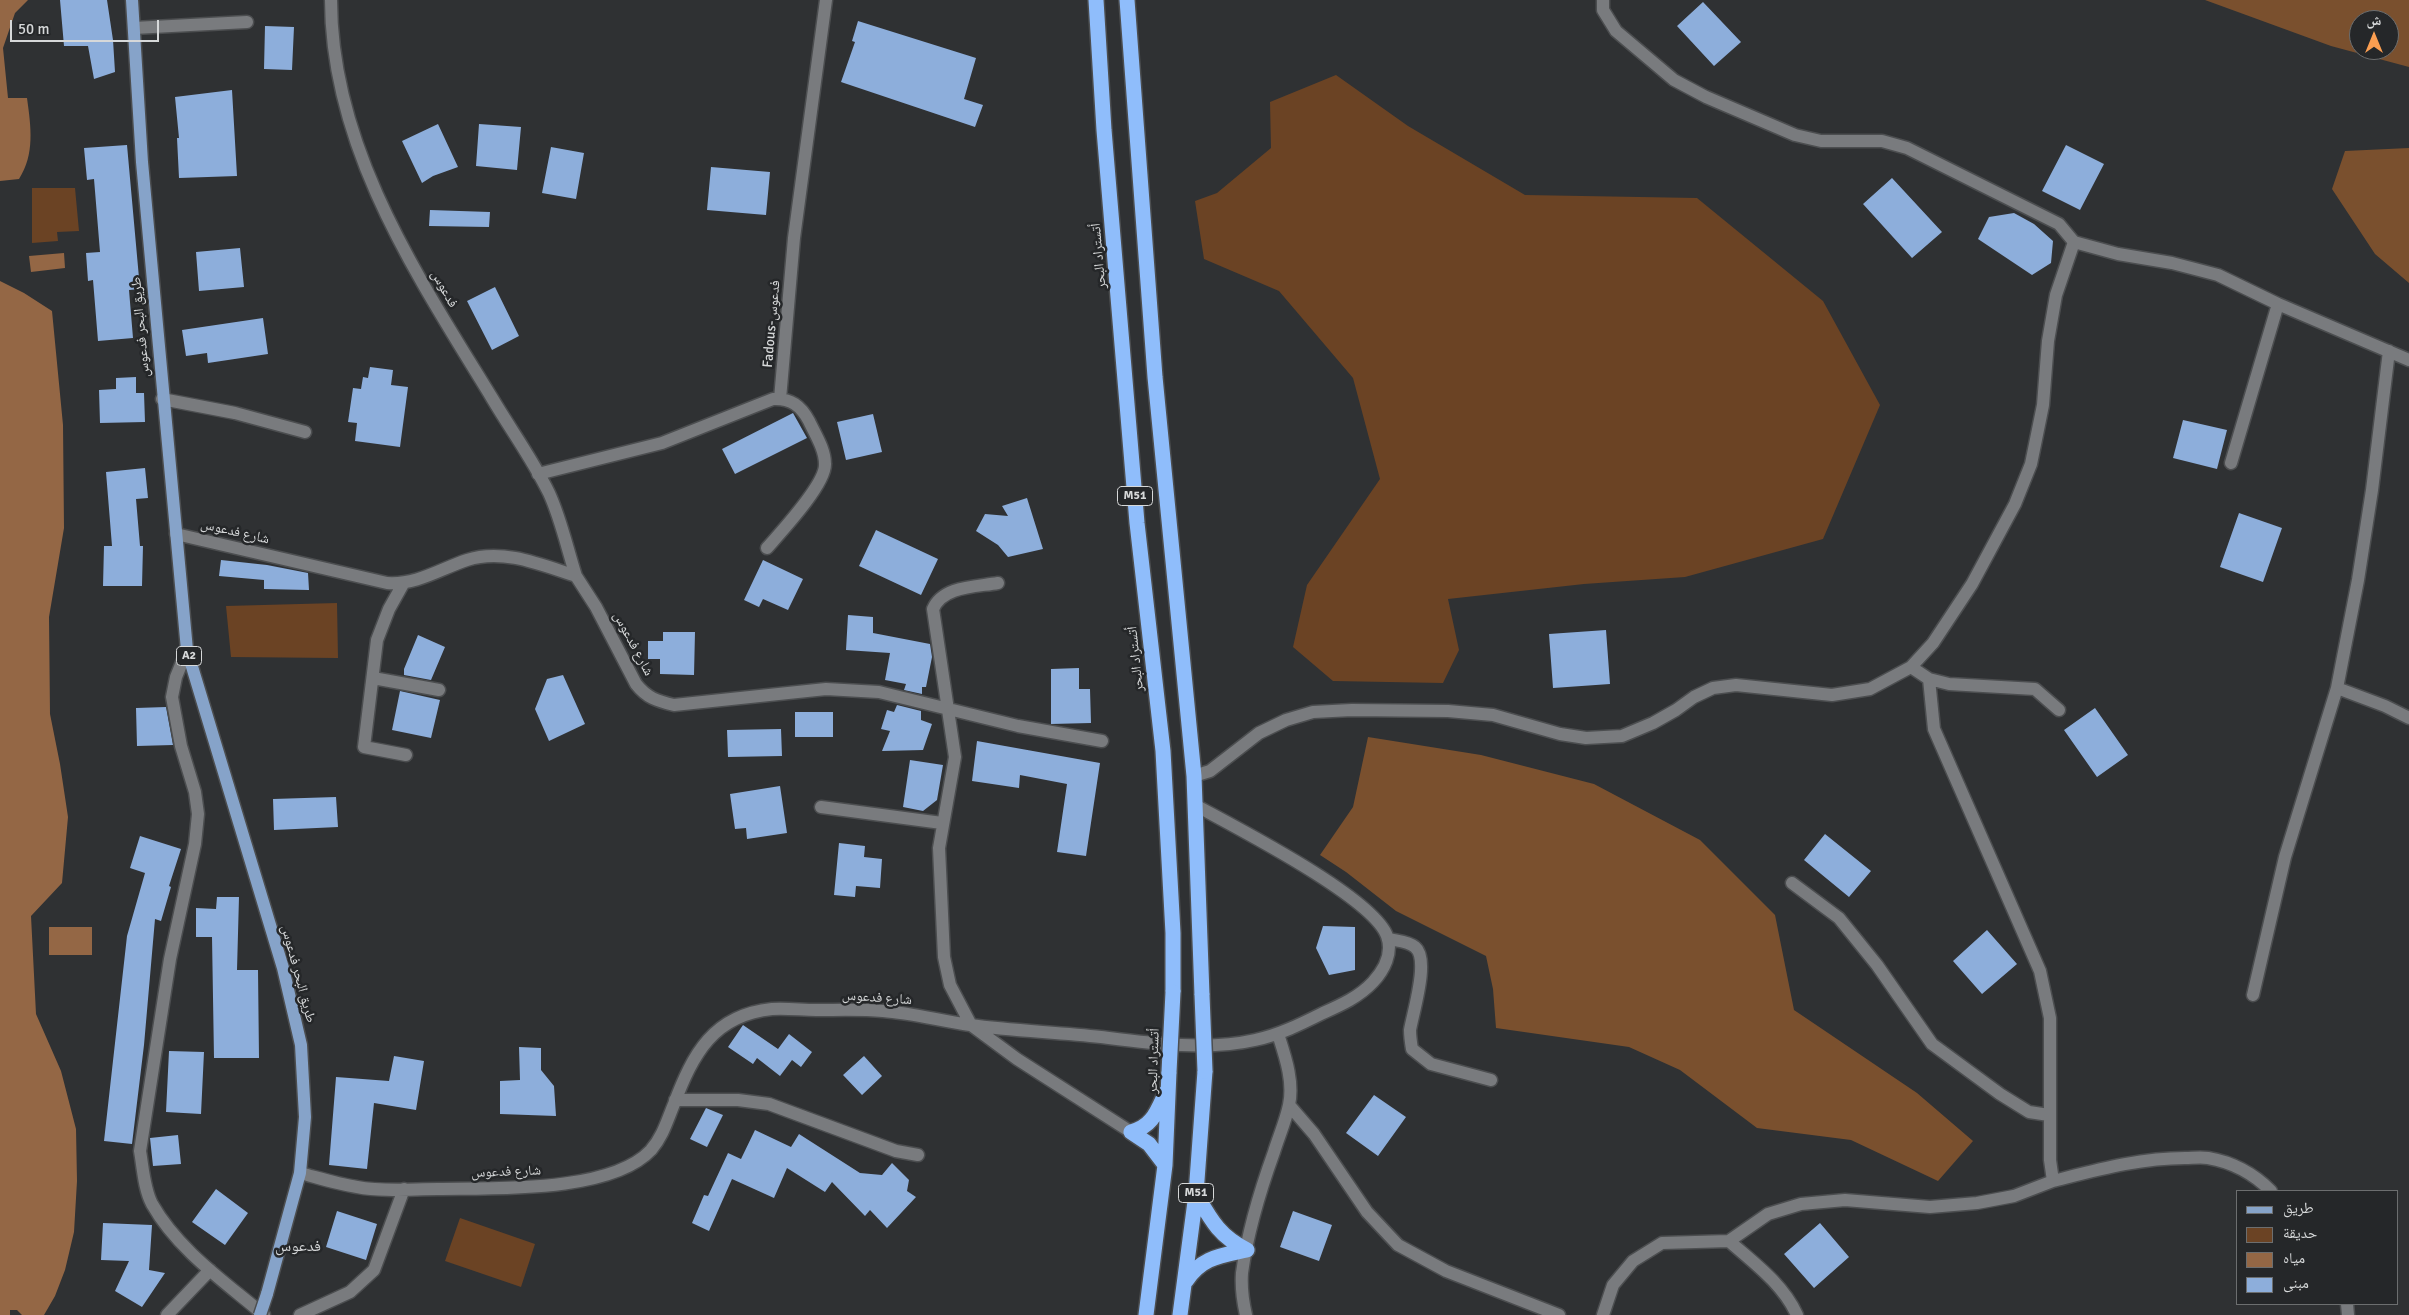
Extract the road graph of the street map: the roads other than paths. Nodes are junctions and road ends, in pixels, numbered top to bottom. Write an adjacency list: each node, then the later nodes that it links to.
1 (132, 0): 8 (main road, طريق البحر فدعوس / A2)
2 (331, 0): 17 (street, فدعوس)
3 (826, 0): 14 (street, Fadous-فدعوس)
4 (1096, 0): 43 (highway, أتستراد البحر / M51, bridge)
5 (1128, 0): 34 (highway, M51)
6 (1602, 0): 9 (street)
7 (247, 22): 8 (street)
8 (134, 28): 13 (main road, طريق البحر فدعوس / A2)
9 (2074, 242): 10 (street); 24 (street)
10 (2278, 304): 11 (street); 16 (street)
11 (2389, 351): 12 (street); 27 (street)
12 (2409, 360)
13 (162, 399): 15 (street); 18 (main road, طريق البحر فدعوس / A2)
14 (780, 399): 17 (street); 19 (street)
15 (305, 432)
16 (2231, 463)
17 (538, 474): 20 (street, فدعوس)
18 (176, 534): 21 (street, شارع فدعوس); 23 (main road, طريق البحر فدعوس / A2)
19 (767, 548)
20 (576, 576): 21 (street, شارع فدعوس); 29 (street, شارع فدعوس)
21 (403, 584): 25 (street)
22 (998, 584): 29 (street, شارع فدعوس)
23 (187, 650): 51 (main road, طريق البحر فدعوس / A2); 58 (street, طريق البحر فدعوس)
24 (1911, 667): 26 (street); 34 (street)
25 (372, 678): 28 (street); 33 (street)
26 (1929, 678): 30 (street); 47 (street)
27 (2336, 688): 31 (street); 40 (street)
28 (439, 690)
29 (947, 709): 32 (street, شارع فدعوس); 37 (street, شارع فدعوس)
30 (2059, 710)
31 (2409, 718)
32 (1102, 741)
33 (406, 755)
34 (1194, 776): 35 (highway, M51)
35 (1195, 805): 39 (street); 55 (highway, M51, bridge)
36 (821, 807): 37 (street)
37 (942, 823): 41 (street, شارع فدعوس)
38 (1792, 883): 47 (street)
39 (1389, 940): 42 (street, شارع فدعوس); 44 (street)
40 (2253, 995)
41 (971, 1025): 42 (street, شارع فدعوس); 45 (street, شارع فدعوس); 48 (street, شارع فدعوس)
42 (1278, 1034): 46 (street)
43 (1169, 1079): 48 (highway); 50 (highway, أتستراد البحر / M51)
44 (1491, 1080)
45 (675, 1100): 49 (street); 53 (street, شارع فدعوس)
46 (1289, 1105): 57 (street); 67 (street)
47 (2049, 1115): 52 (street)
48 (1131, 1132): 50 (highway)
49 (918, 1155)
50 (1165, 1165): 64 (highway, أتستراد البحر / M51)
51 (300, 1173): 53 (street, شارع فدعوس); 61 (main road, طريق البحر فدعوس / A2, bridge)
52 (2054, 1181): 54 (street); 56 (street)
53 (404, 1189): 63 (street)
54 (2270, 1190)
55 (1196, 1194): 57 (highway); 59 (highway, M51)
56 (1729, 1240): 68 (street); 69 (street)
57 (1247, 1250): 59 (highway); 66 (street)
58 (210, 1270): 60 (street); 62 (street, طريق البحر فدعوس)
59 (1186, 1281): 65 (highway, M51)
60 (167, 1315)
61 (260, 1315)
62 (264, 1315)
63 (300, 1315)
64 (1146, 1315)
65 (1180, 1315)
66 (1246, 1315)
67 (1559, 1315)
68 (1603, 1315)
69 (1797, 1315)

